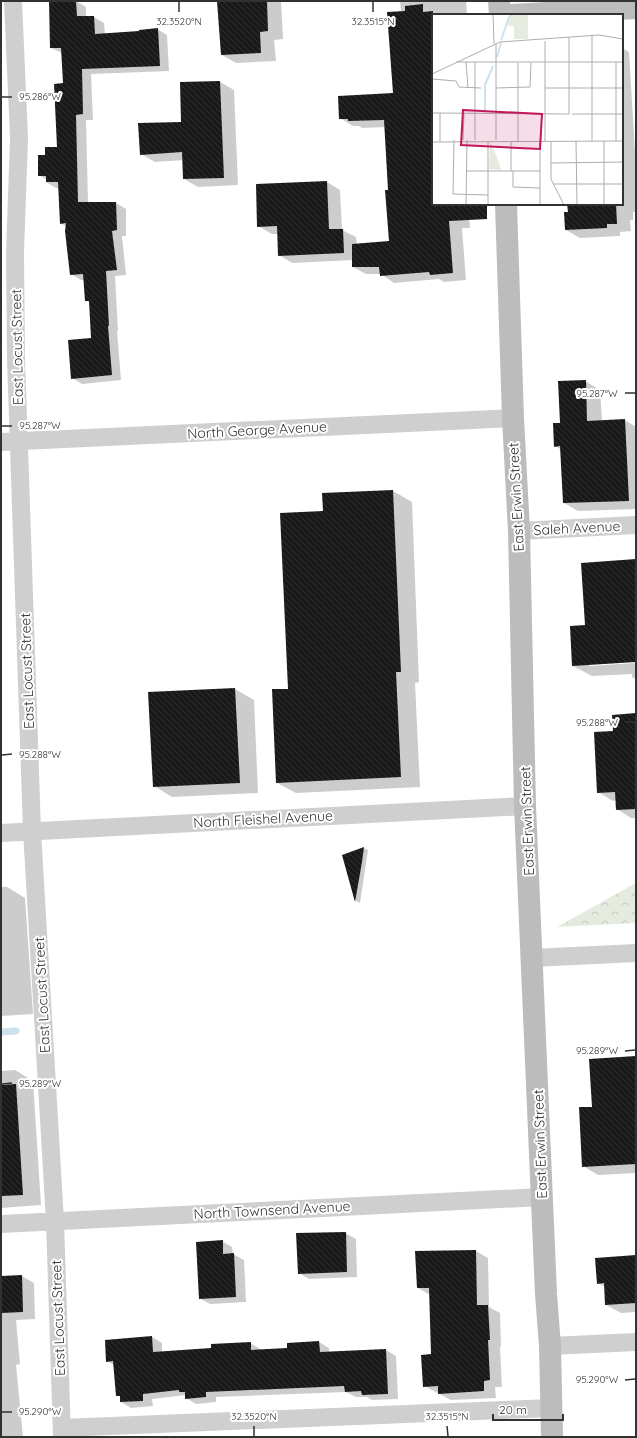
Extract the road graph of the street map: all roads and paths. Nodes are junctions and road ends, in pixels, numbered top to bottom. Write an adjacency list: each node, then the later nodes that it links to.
1 (13, 1): 9 (street, East Locust Street)
2 (499, 1): 4 (main road)
3 (636, 8): 5 (main road)
4 (500, 14)
5 (529, 14)
6 (506, 205): 7 (main road, East Erwin Street)
7 (512, 418): 9 (street, North George Avenue); 11 (main road, East Erwin Street)
8 (1, 442): 9 (street, North George Avenue)
9 (19, 442): 13 (street, East Locust Street)
10 (636, 525): 11 (street, Saleh Avenue)
11 (519, 531): 12 (main road, East Erwin Street)
12 (526, 806): 13 (street, North Fleishel Avenue); 16 (main road, East Erwin Street)
13 (32, 831): 14 (street, North Fleishel Avenue); 18 (street, East Locust Street)
14 (1, 833)
15 (636, 953): 16 (street)
16 (532, 958): 17 (main road, East Erwin Street)
17 (542, 1197): 18 (street, North Townsend Avenue); 21 (main road, East Erwin Street)
18 (55, 1221): 19 (street, North Townsend Avenue); 23 (street, East Locust Street)
19 (1, 1224)
20 (636, 1342): 21 (street)
21 (550, 1346): 22 (main road, East Erwin Street)
22 (551, 1408): 23 (street); 24 (main road, East Erwin Street)
23 (62, 1432)
24 (552, 1437)

